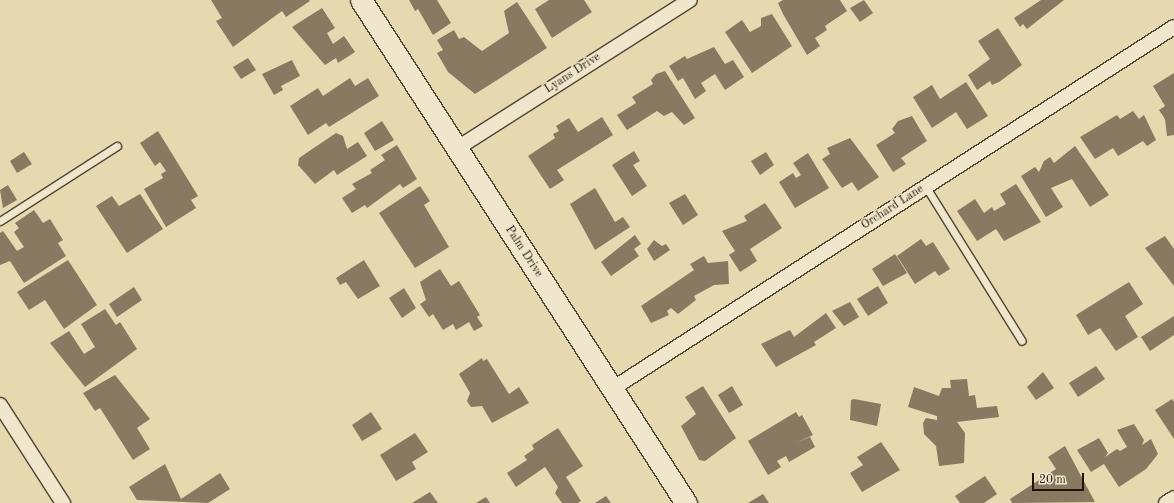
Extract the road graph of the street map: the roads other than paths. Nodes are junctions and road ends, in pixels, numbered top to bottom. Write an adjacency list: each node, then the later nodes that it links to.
1 (361, 0): 5 (street, Palm Drive)
2 (690, 0): 5 (street, Lyans Drive)
3 (1174, 27): 6 (street, Orchard Lane)
4 (117, 146): 7 (lane)
5 (456, 149): 9 (street, Palm Drive)
6 (926, 187): 8 (lane); 9 (street, Orchard Lane)
7 (0, 221)
8 (1022, 341)
9 (612, 389): 13 (street, Palm Drive)
10 (0, 405): 12 (street)
11 (1174, 498): 14 (street)
12 (63, 503)
13 (686, 503)
14 (1166, 503)

